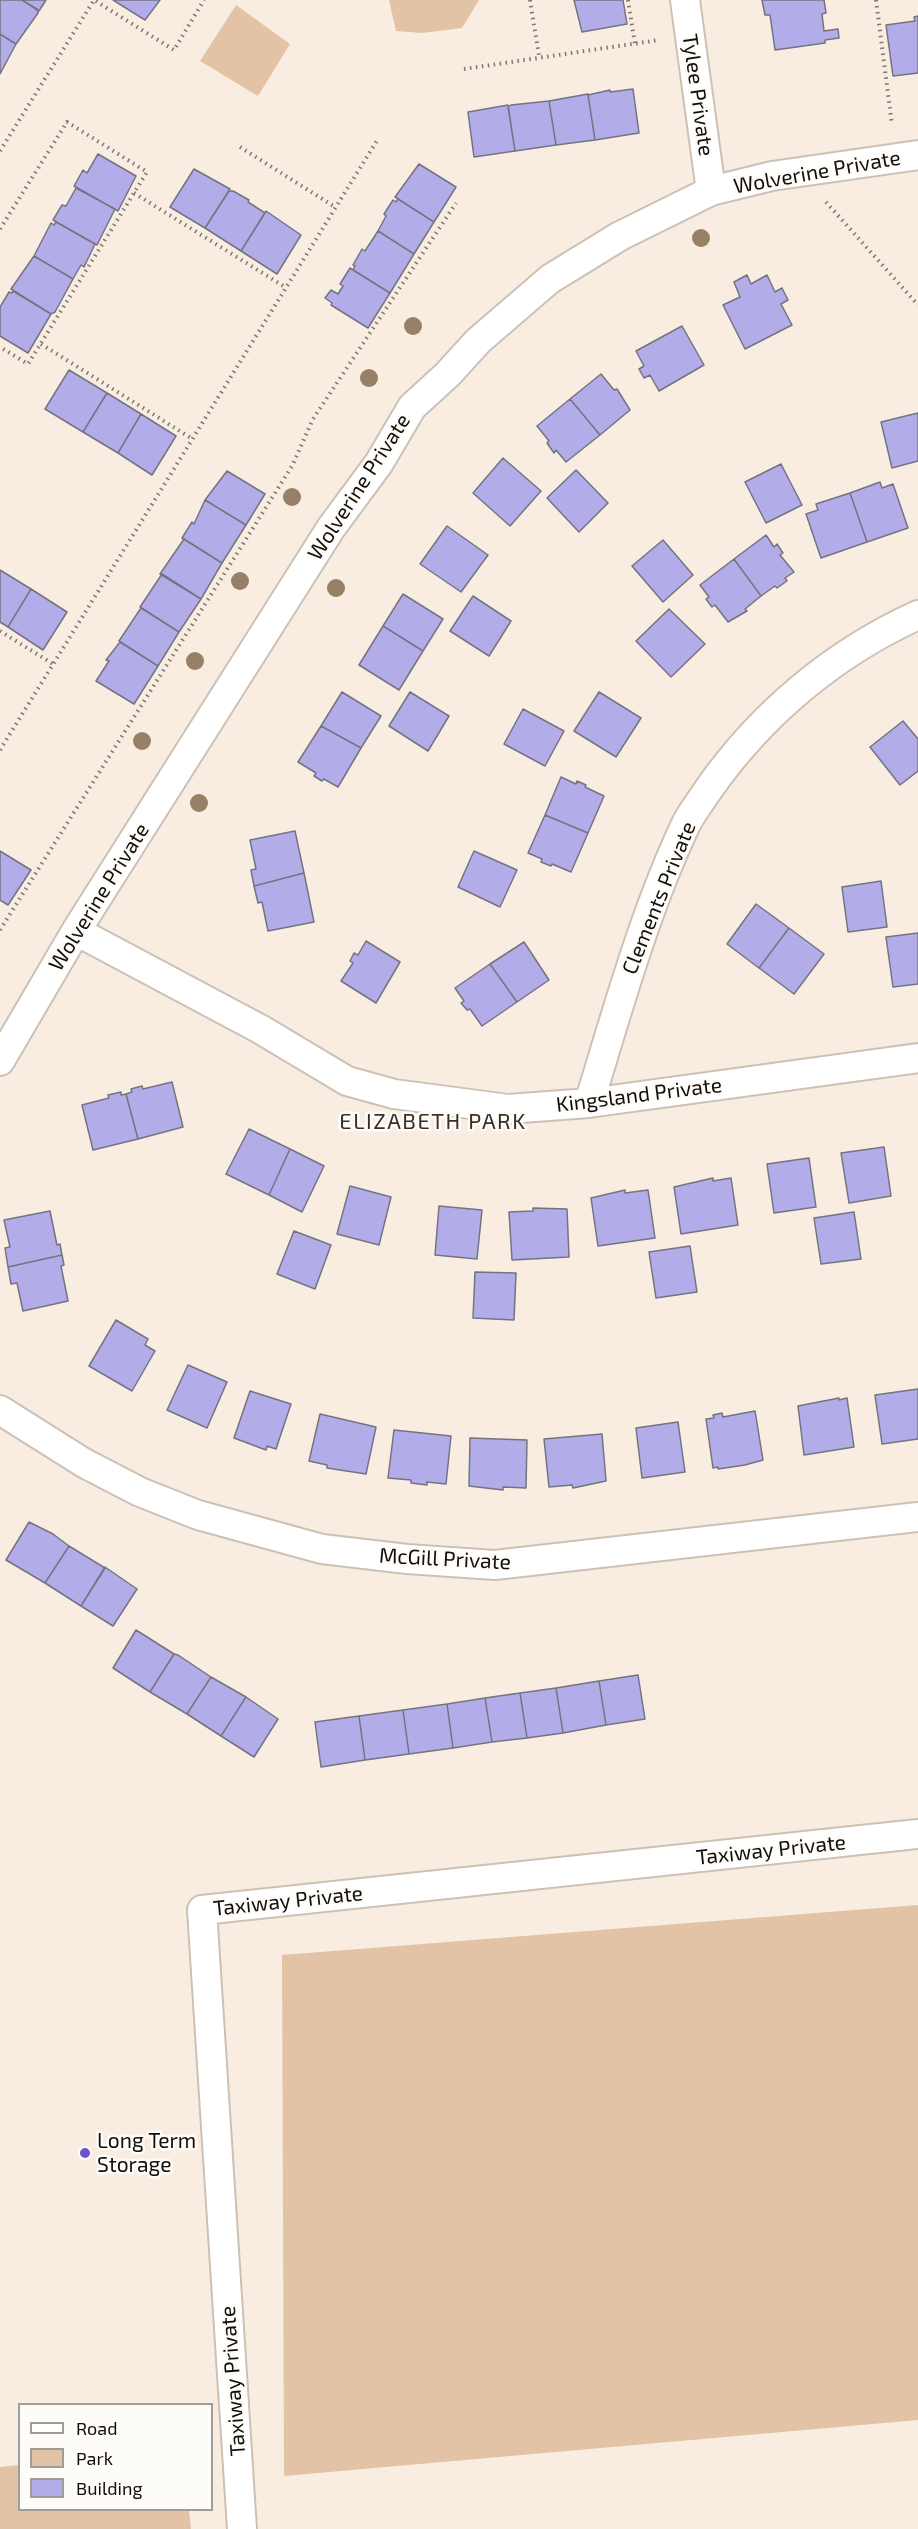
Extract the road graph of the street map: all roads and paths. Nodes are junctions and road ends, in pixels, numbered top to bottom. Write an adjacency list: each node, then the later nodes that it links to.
1 (94, 0): 2 (path); 13 (path)
2 (204, 0)
3 (530, 0): 9 (path)
4 (628, 0): 8 (path)
5 (686, 0): 7 (street, Tylee Private)
6 (876, 0): 14 (path)
7 (690, 36): 8 (path); 16 (street, Tylee Private)
8 (635, 44): 9 (path)
9 (538, 56): 10 (path)
10 (464, 69)
11 (378, 139): 19 (path)
12 (240, 147): 19 (path)
13 (0, 151)
14 (907, 157): 15 (street, Wolverine Private)
15 (800, 172): 16 (street, Wolverine Private); 22 (path)
16 (711, 191): 31 (street, Wolverine Private)
17 (134, 194): 20 (path); 21 (path); 23 (path)
18 (456, 203): 30 (path)
19 (335, 207): 21 (path)
20 (0, 230)
21 (285, 287): 25 (path)
22 (918, 305)
23 (41, 344): 24 (path); 25 (path)
24 (0, 347)
25 (191, 438): 28 (path)
26 (918, 615): 34 (street, Clements Private)
27 (0, 631): 28 (path)
28 (52, 664): 29 (path)
29 (0, 750)
30 (0, 930)
31 (76, 931): 33 (street, Wolverine Private); 34 (street, Kingsland Private)
32 (918, 1058): 34 (street, Kingsland Private)
33 (0, 1061)
34 (589, 1103)
35 (0, 1410): 36 (street, McGill Private)
36 (918, 1517)
37 (918, 1834): 38 (street, Taxiway Private)
38 (242, 2529)

